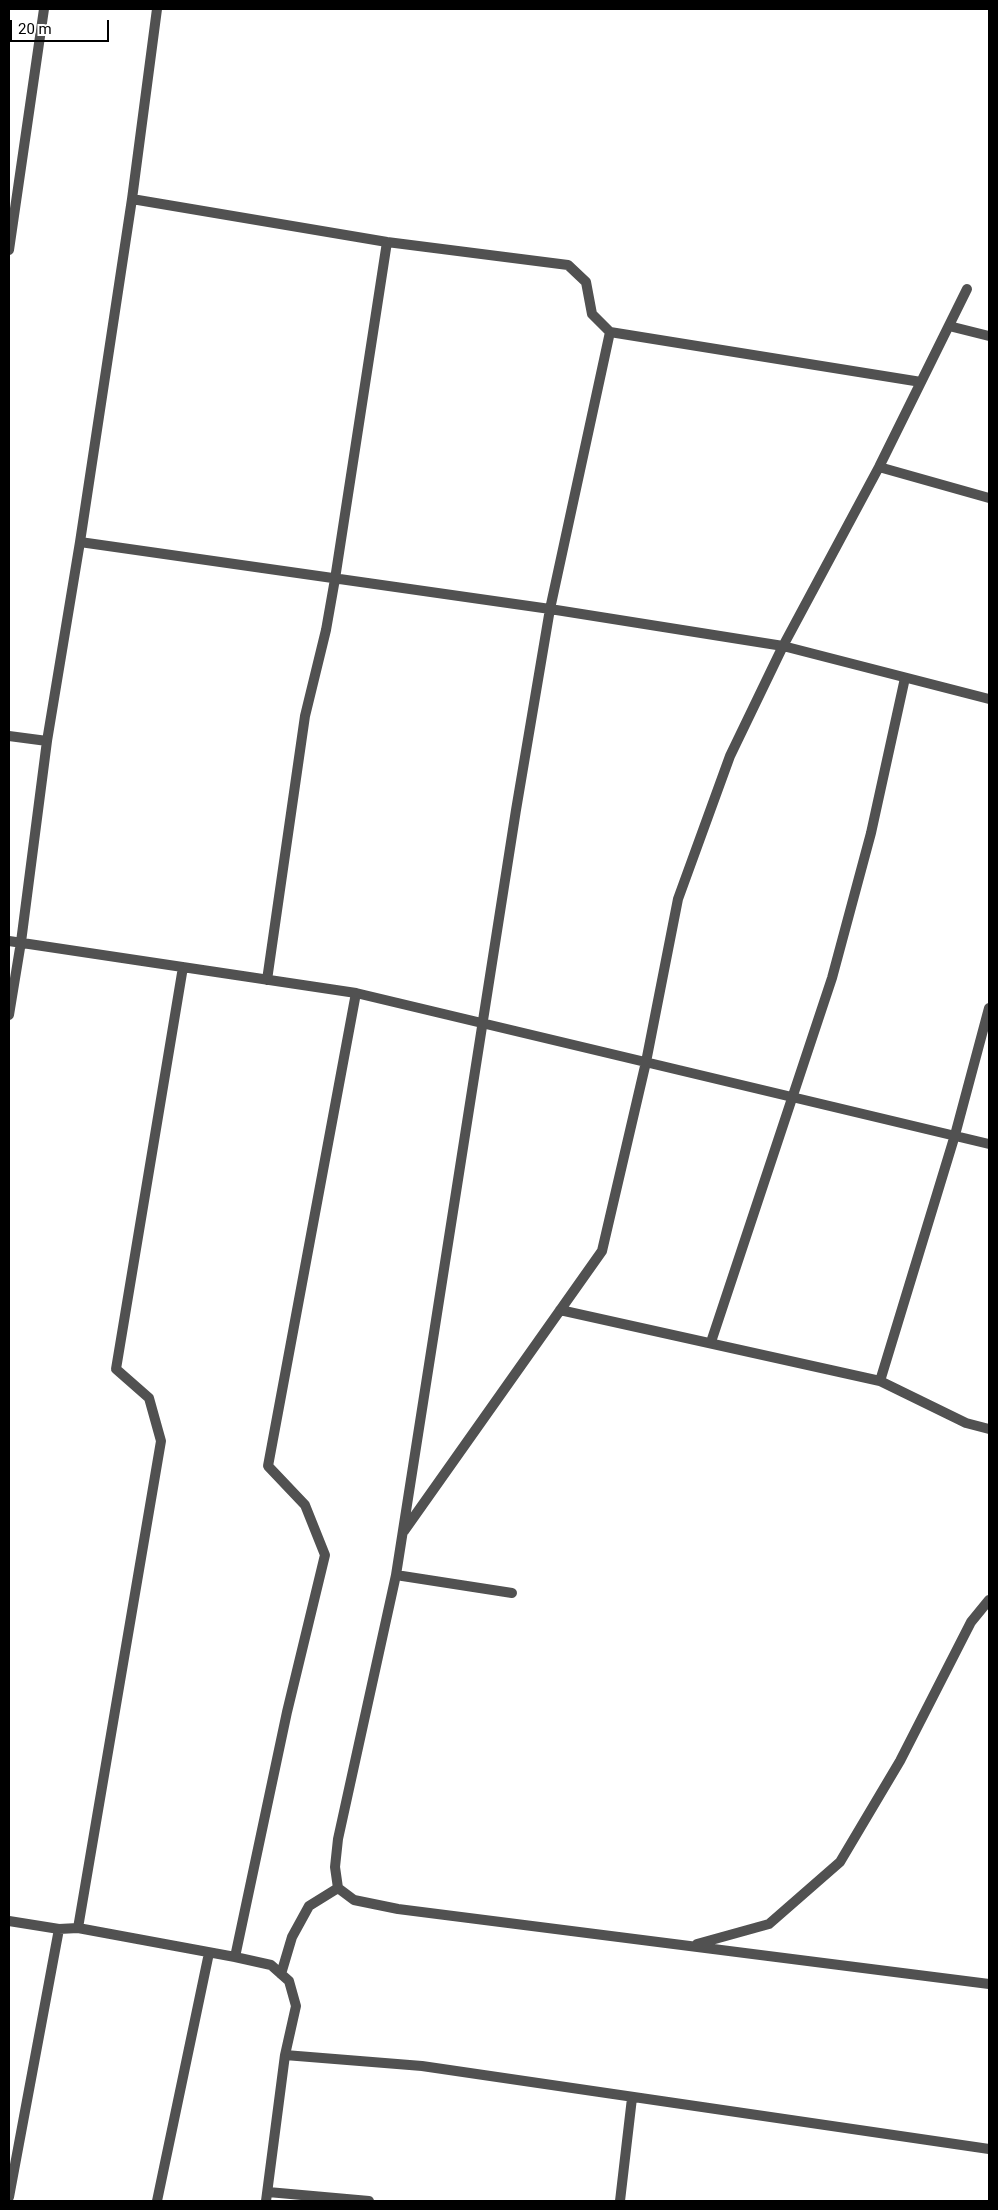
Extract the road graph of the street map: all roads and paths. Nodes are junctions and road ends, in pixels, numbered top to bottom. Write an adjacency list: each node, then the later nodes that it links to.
1 (44, 9): 5 (street)
2 (157, 9): 3 (street)
3 (132, 199): 4 (street); 13 (street)
4 (387, 242): 8 (street); 14 (street)
5 (9, 250)
6 (967, 289): 7 (street)
7 (949, 326): 9 (street); 10 (street)
8 (610, 332): 10 (street); 15 (street)
9 (989, 336)
10 (921, 382): 11 (street)
11 (879, 468): 12 (street); 16 (street)
12 (989, 498)
13 (80, 542): 14 (street); 20 (street)
14 (335, 579): 15 (street); 24 (street)
15 (550, 609): 16 (street); 28 (street)
16 (782, 646): 17 (street); 29 (street)
17 (906, 678): 18 (street); 30 (street)
18 (989, 699)
19 (9, 736): 20 (street)
20 (47, 741): 22 (street)
21 (9, 941): 22 (street)
22 (21, 942): 23 (street); 27 (street)
23 (183, 967): 24 (street); 43 (street)
24 (267, 980): 25 (street)
25 (356, 993): 28 (street); 47 (street)
26 (989, 1008): 31 (street)
27 (9, 1015)
28 (484, 1024): 29 (street); 37 (street)
29 (646, 1062): 30 (street); 33 (street)
30 (794, 1097): 31 (street); 34 (street)
31 (955, 1135): 32 (street); 35 (street)
32 (989, 1144)
33 (560, 1310): 34 (street); 37 (street)
34 (711, 1342): 35 (street)
35 (880, 1381): 36 (street)
36 (989, 1428)
37 (402, 1534): 38 (street)
38 (396, 1575): 39 (street); 41 (street)
39 (512, 1594)
40 (989, 1600): 45 (street)
41 (338, 1888): 45 (street); 48 (street)
42 (9, 1921): 44 (street)
43 (78, 1928): 44 (street); 46 (street)
44 (59, 1929): 53 (street)
45 (693, 1945): 49 (street)
46 (209, 1952): 47 (street); 55 (street)
47 (235, 1957): 48 (street)
48 (281, 1974): 50 (street)
49 (989, 1984)
50 (286, 2055): 51 (street); 54 (street)
51 (632, 2098): 52 (street); 57 (street)
52 (989, 2149)
53 (9, 2197)
54 (267, 2197): 56 (street)
55 (157, 2201)
56 (370, 2201)
57 (620, 2201)

